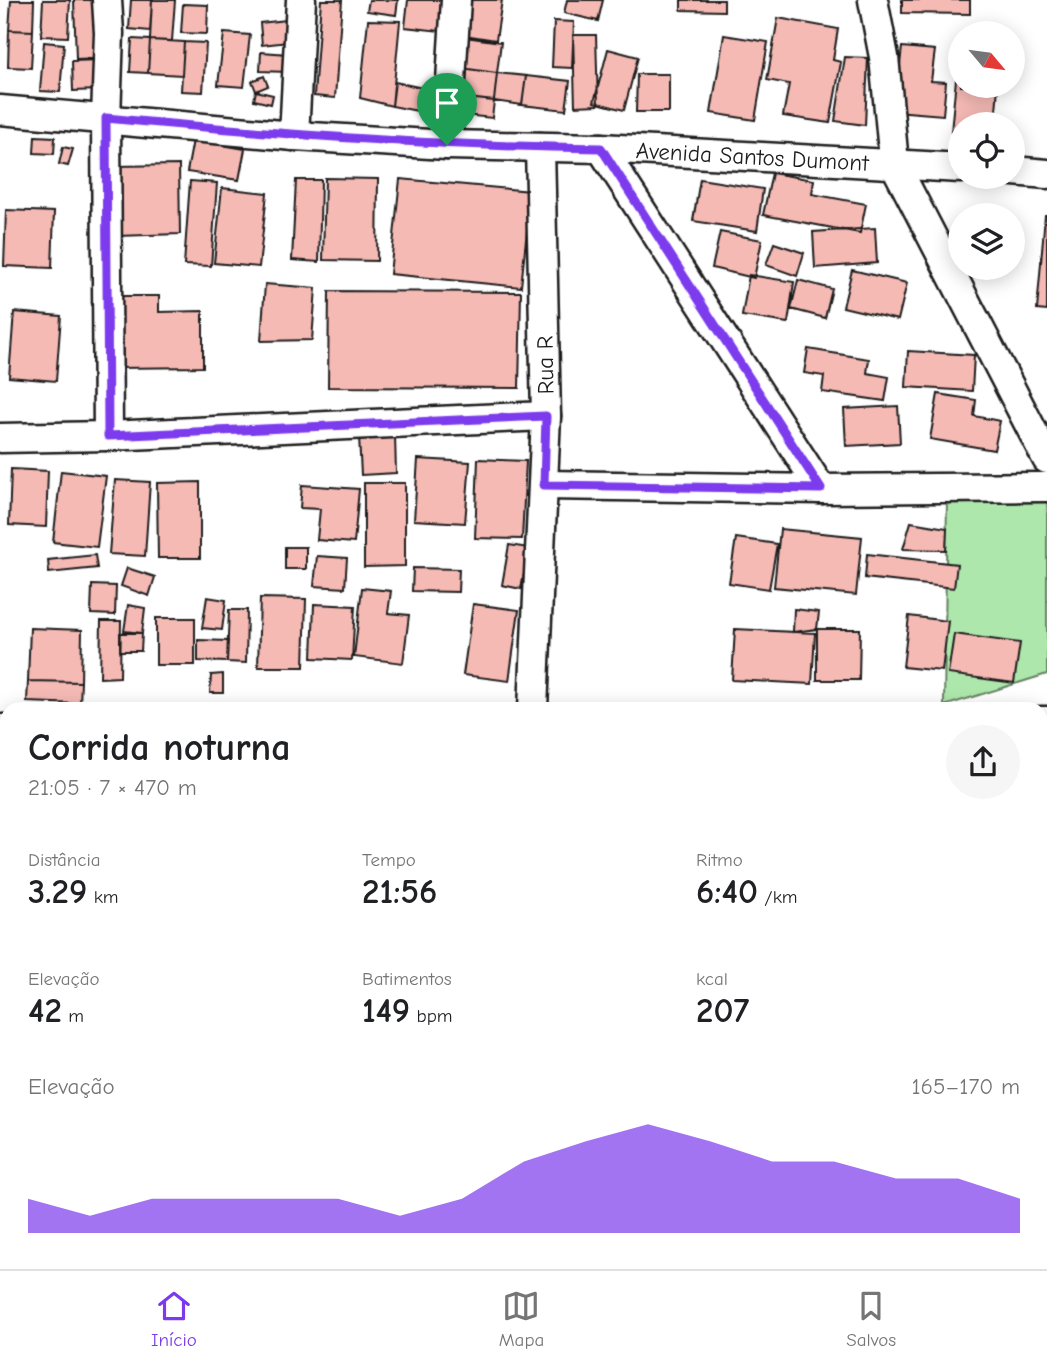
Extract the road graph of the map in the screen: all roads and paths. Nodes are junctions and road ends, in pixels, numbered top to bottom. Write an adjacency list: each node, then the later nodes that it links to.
1 (107, 0): 6 (street)
2 (301, 0): 7 (street)
3 (456, 0): 8 (street)
4 (873, 0): 11 (street)
5 (0, 110): 6 (street, Avenida Santos Dumont)
6 (106, 118): 7 (street, Avenida Santos Dumont); 16 (street)
7 (294, 136): 8 (street, Avenida Santos Dumont)
8 (447, 145): 9 (street, Avenida Santos Dumont)
9 (540, 147): 10 (street, Avenida Santos Dumont); 15 (street, Rua R)
10 (601, 148): 11 (street, Avenida Santos Dumont); 21 (street)
11 (894, 163): 12 (street, Avenida Santos Dumont); 18 (street)
12 (948, 167)
13 (1025, 172): 14 (street)
14 (1047, 174)
15 (546, 416): 16 (street); 19 (street, Rua R)
16 (108, 436): 17 (street)
17 (0, 438)
18 (1047, 459)
19 (544, 485): 21 (street); 22 (street, Rua R)
20 (1047, 487): 21 (street)
21 (821, 489)
22 (533, 702)

